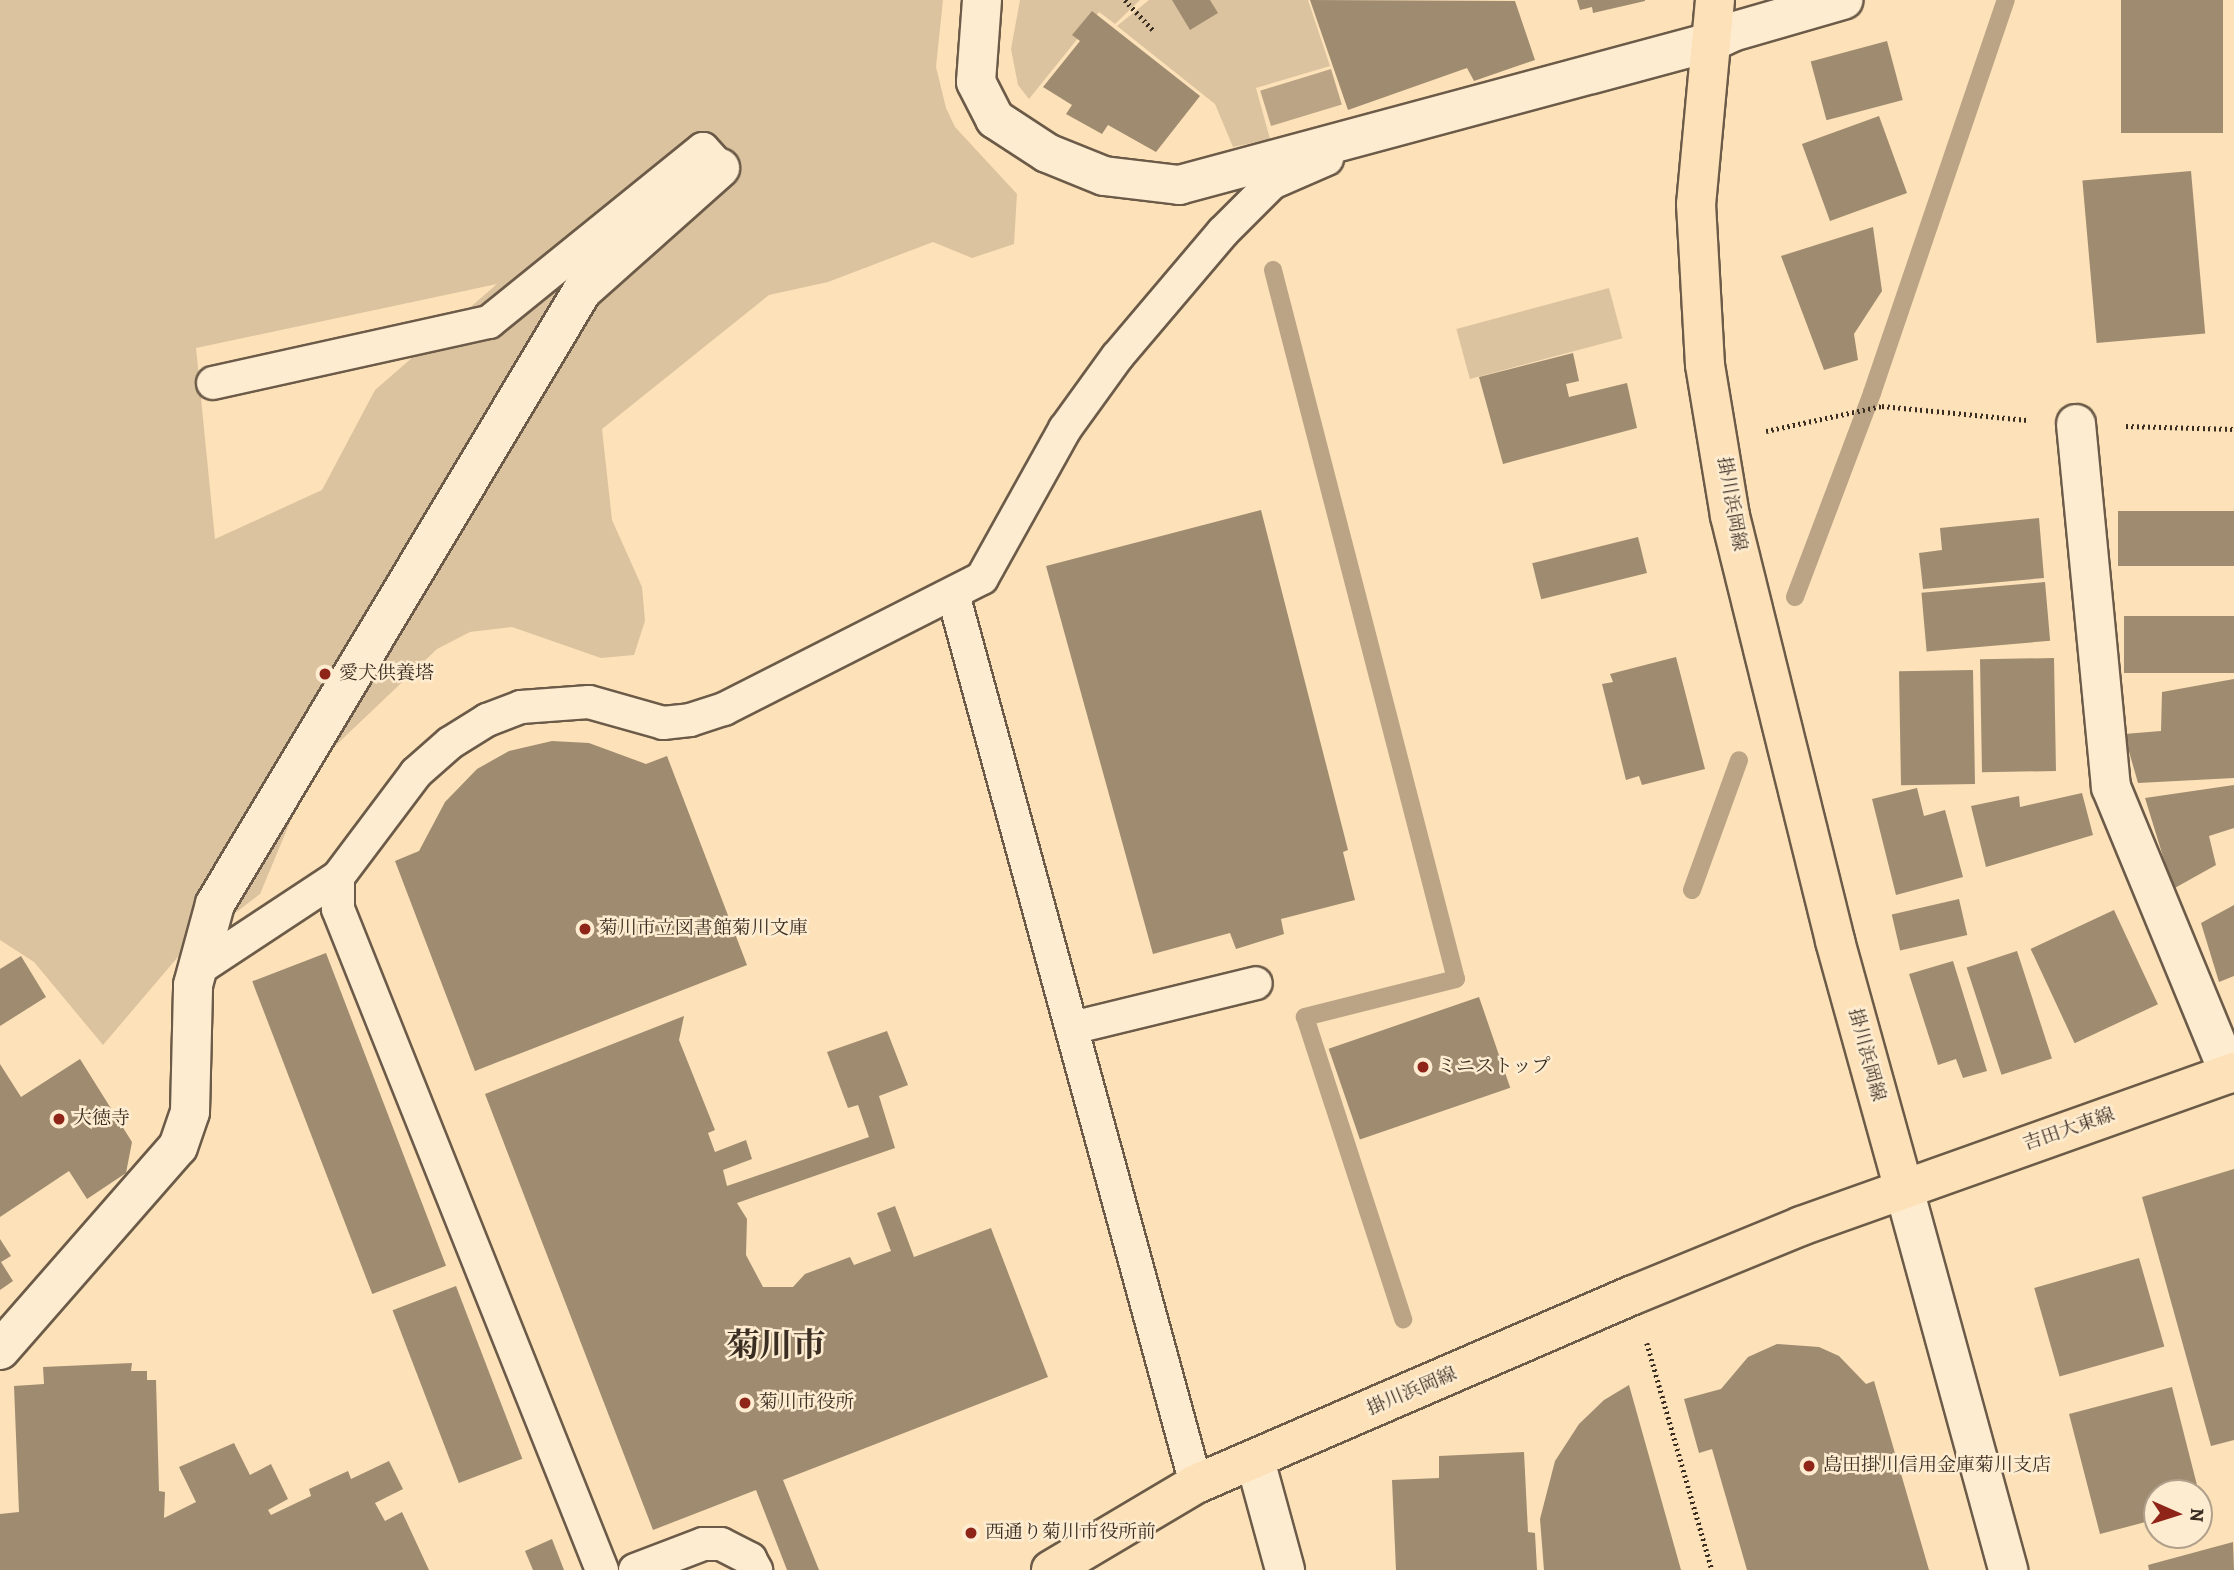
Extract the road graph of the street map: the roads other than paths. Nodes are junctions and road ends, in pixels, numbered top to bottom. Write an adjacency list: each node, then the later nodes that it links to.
1 (982, 0): 5 (street)
2 (1715, 0): 4 (main road, 掛川浜岡線)
3 (1843, 0): 4 (street)
4 (1712, 43): 5 (street); 15 (main road, 掛川浜岡線)
5 (1378, 133): 9 (lane)
6 (720, 168): 7 (lane); 11 (street)
7 (214, 383)
8 (2076, 425): 14 (street)
9 (953, 594): 10 (lane); 13 (lane)
10 (338, 877): 11 (lane); 19 (lane)
11 (197, 970): 16 (street)
12 (1256, 983): 13 (lane)
13 (1072, 1028): 18 (lane)
14 (2232, 1073): 15 (main road, 吉田大東線)
15 (1904, 1189): 17 (main road, 掛川浜岡線); 24 (street)
16 (0, 1350)
17 (1255, 1460): 18 (main road, 掛川浜岡線); 23 (street)
18 (1196, 1485): 22 (main road, 掛川浜岡線)
19 (602, 1570)
20 (635, 1570): 21 (lane)
21 (756, 1570)
22 (1051, 1570)
23 (1284, 1570)
24 (2008, 1570)

